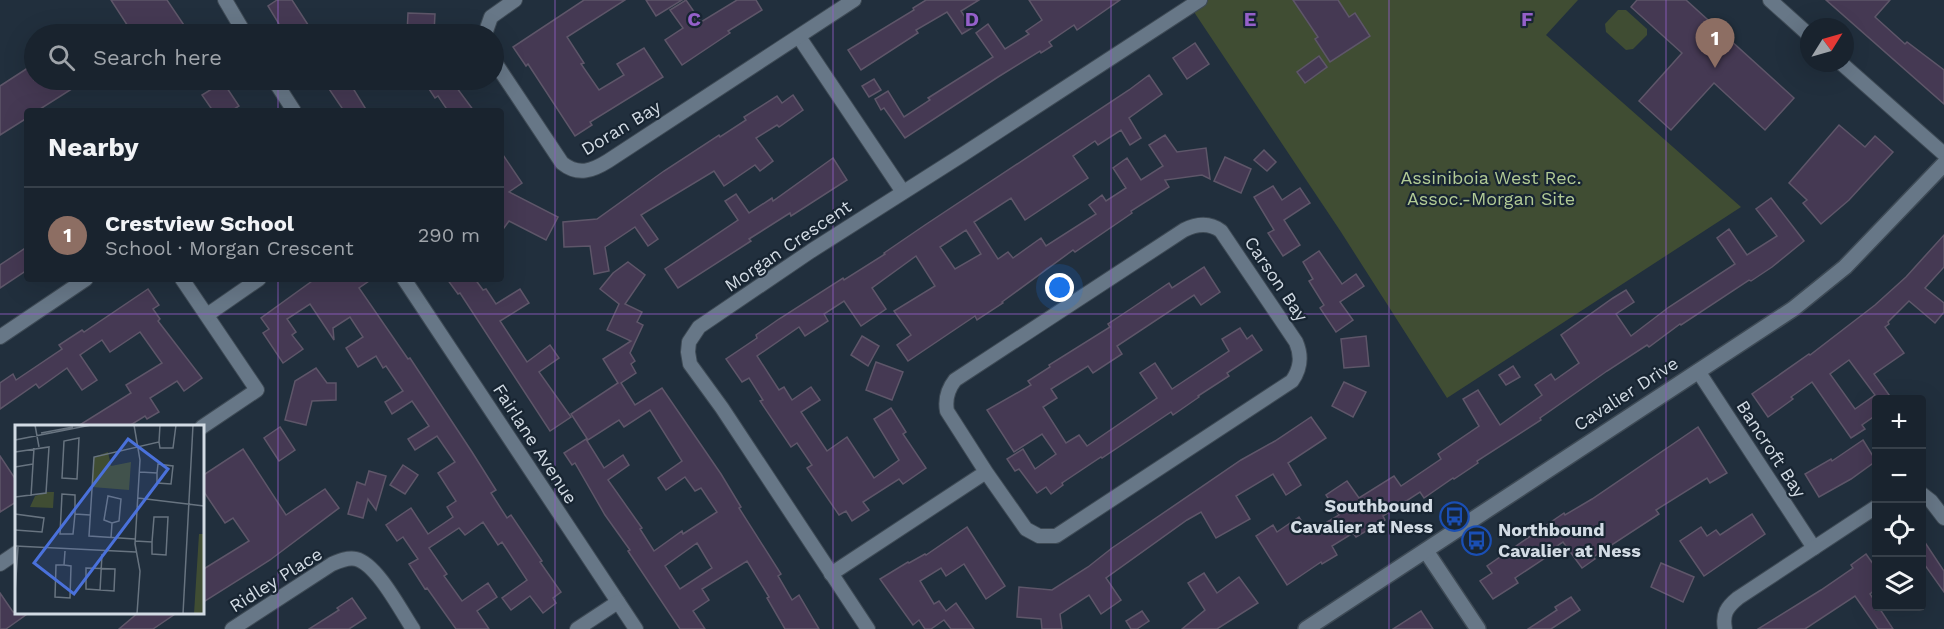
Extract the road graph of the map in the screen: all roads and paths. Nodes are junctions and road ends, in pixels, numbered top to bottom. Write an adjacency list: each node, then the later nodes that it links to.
1 (225, 0): 6 (street)
2 (514, 0): 7 (street)
3 (854, 0): 9 (street, Doran Bay)
4 (1200, 0): 16 (street, Morgan Crescent)
5 (1770, 0): 8 (street)
6 (239, 24)
7 (488, 24)
8 (1800, 26)
9 (799, 37): 11 (street, Doran Bay); 16 (street)
10 (1851, 72): 14 (street)
11 (504, 76)
12 (280, 90): 13 (street)
13 (292, 108)
14 (1944, 154)
15 (1944, 164): 23 (street, Cavalier Drive)
16 (903, 192): 33 (street, Morgan Crescent)
17 (82, 282): 22 (street)
18 (184, 282): 21 (street)
19 (255, 282): 21 (street)
20 (406, 282): 34 (street, Fairlane Avenue)
21 (207, 315): 24 (street)
22 (0, 337)
23 (1698, 371): 29 (street, Bancroft Bay); 30 (street, Cavalier Drive)
24 (204, 426)
25 (986, 472): 25 (street, Carson Bay); 33 (street)
26 (1926, 497): 28 (street)
27 (1872, 510): 29 (street)
28 (1944, 518)
29 (1814, 548): 42 (street)
30 (1426, 551): 40 (street, Cavalier Drive); 41 (street)
31 (15, 554): 32 (street)
32 (0, 564)
33 (831, 574): 39 (street, Morgan Crescent)
34 (618, 602): 37 (street); 38 (street, Fairlane Avenue)
35 (232, 629): 36 (street, Ridley Place)
36 (413, 629)
37 (577, 629)
38 (636, 629)
39 (868, 629)
40 (1306, 629)
41 (1478, 629)
42 (1725, 629)

